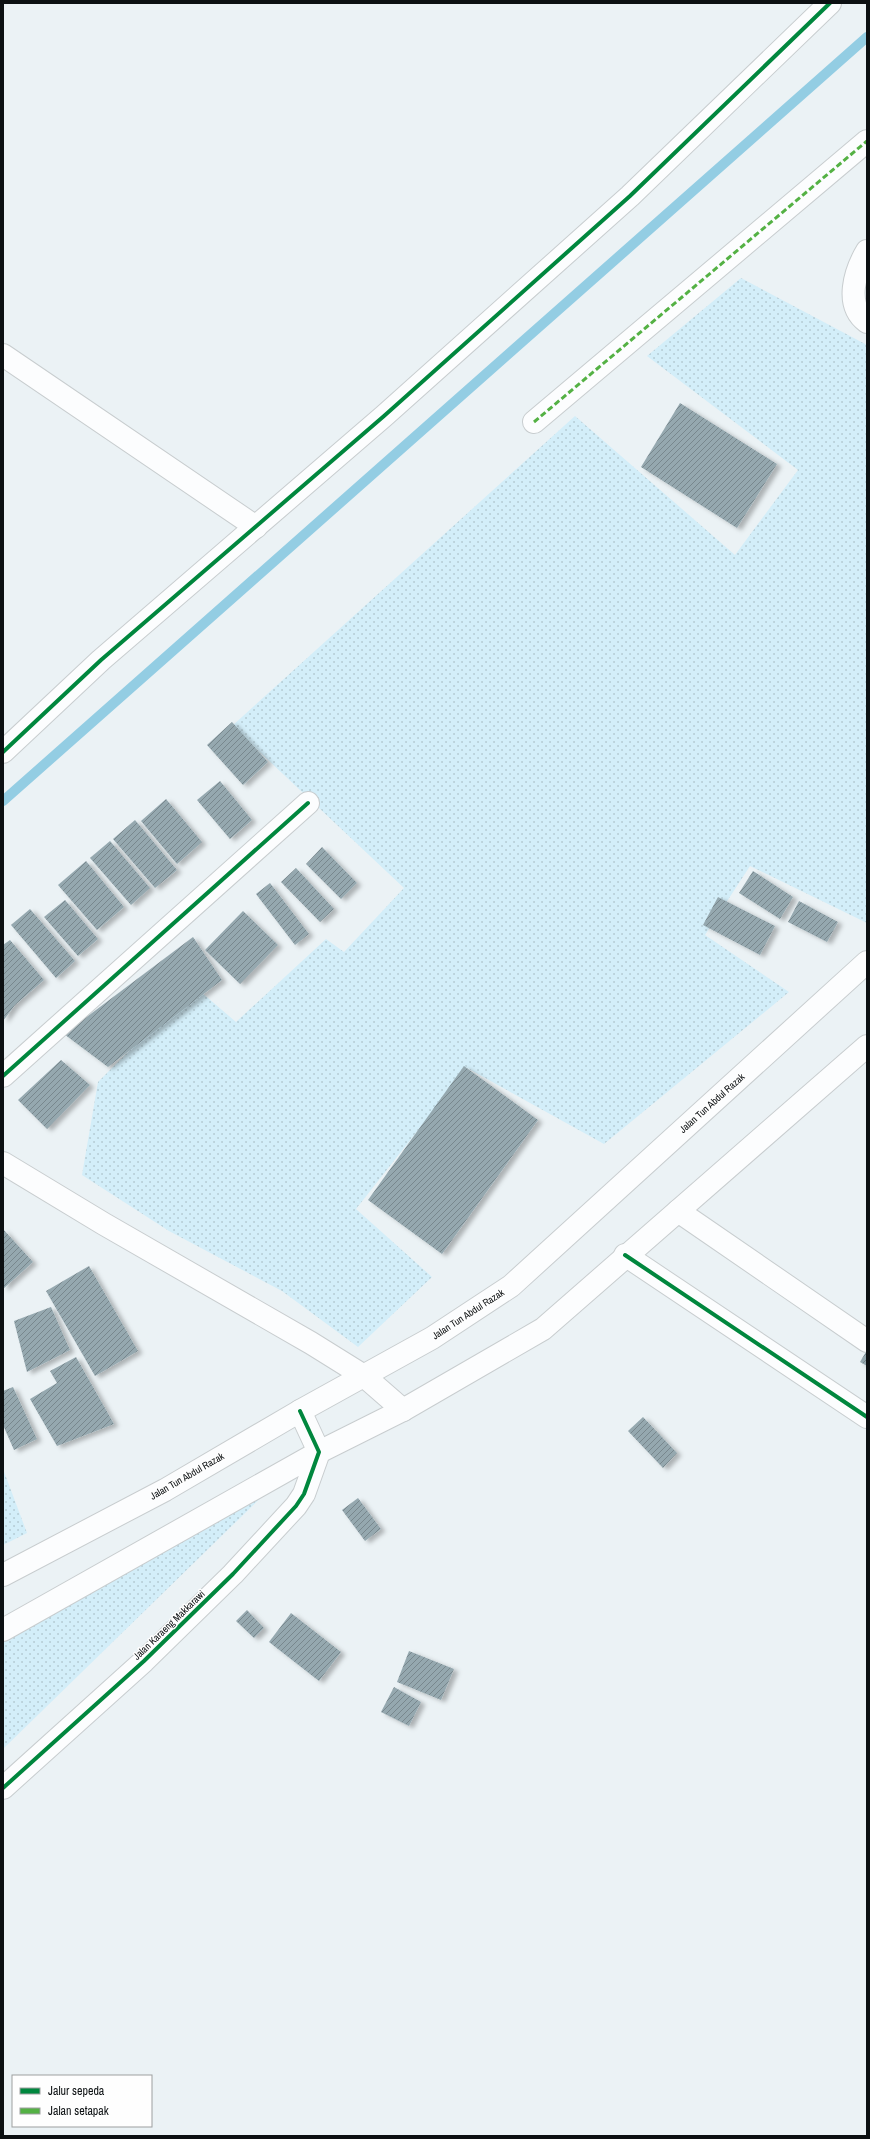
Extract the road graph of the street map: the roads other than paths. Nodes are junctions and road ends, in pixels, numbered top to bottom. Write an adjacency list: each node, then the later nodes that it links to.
1 (830, 3): 7 (street)
2 (867, 140): 6 (street)
3 (867, 251): 4 (street)
4 (867, 322)
5 (3, 354): 7 (street)
6 (534, 422)
7 (256, 527): 8 (street)
8 (3, 752)
9 (308, 803): 12 (street)
10 (867, 962): 17 (street, Jalan Tun Abdul Razak)
11 (867, 1046): 14 (street)
12 (3, 1076)
13 (3, 1162): 17 (street)
14 (678, 1211): 15 (street); 16 (street)
15 (625, 1255): 18 (street); 20 (street)
16 (867, 1341)
17 (364, 1376): 18 (street); 19 (street, Jalan Tun Abdul Razak)
18 (404, 1410): 21 (street)
19 (300, 1411): 21 (street); 22 (street, Jalan Tun Abdul Razak)
20 (867, 1417)
21 (319, 1452): 23 (street); 24 (street, Jalan Karaeng Makkarawi)
22 (3, 1575)
23 (3, 1630)
24 (3, 1788)

